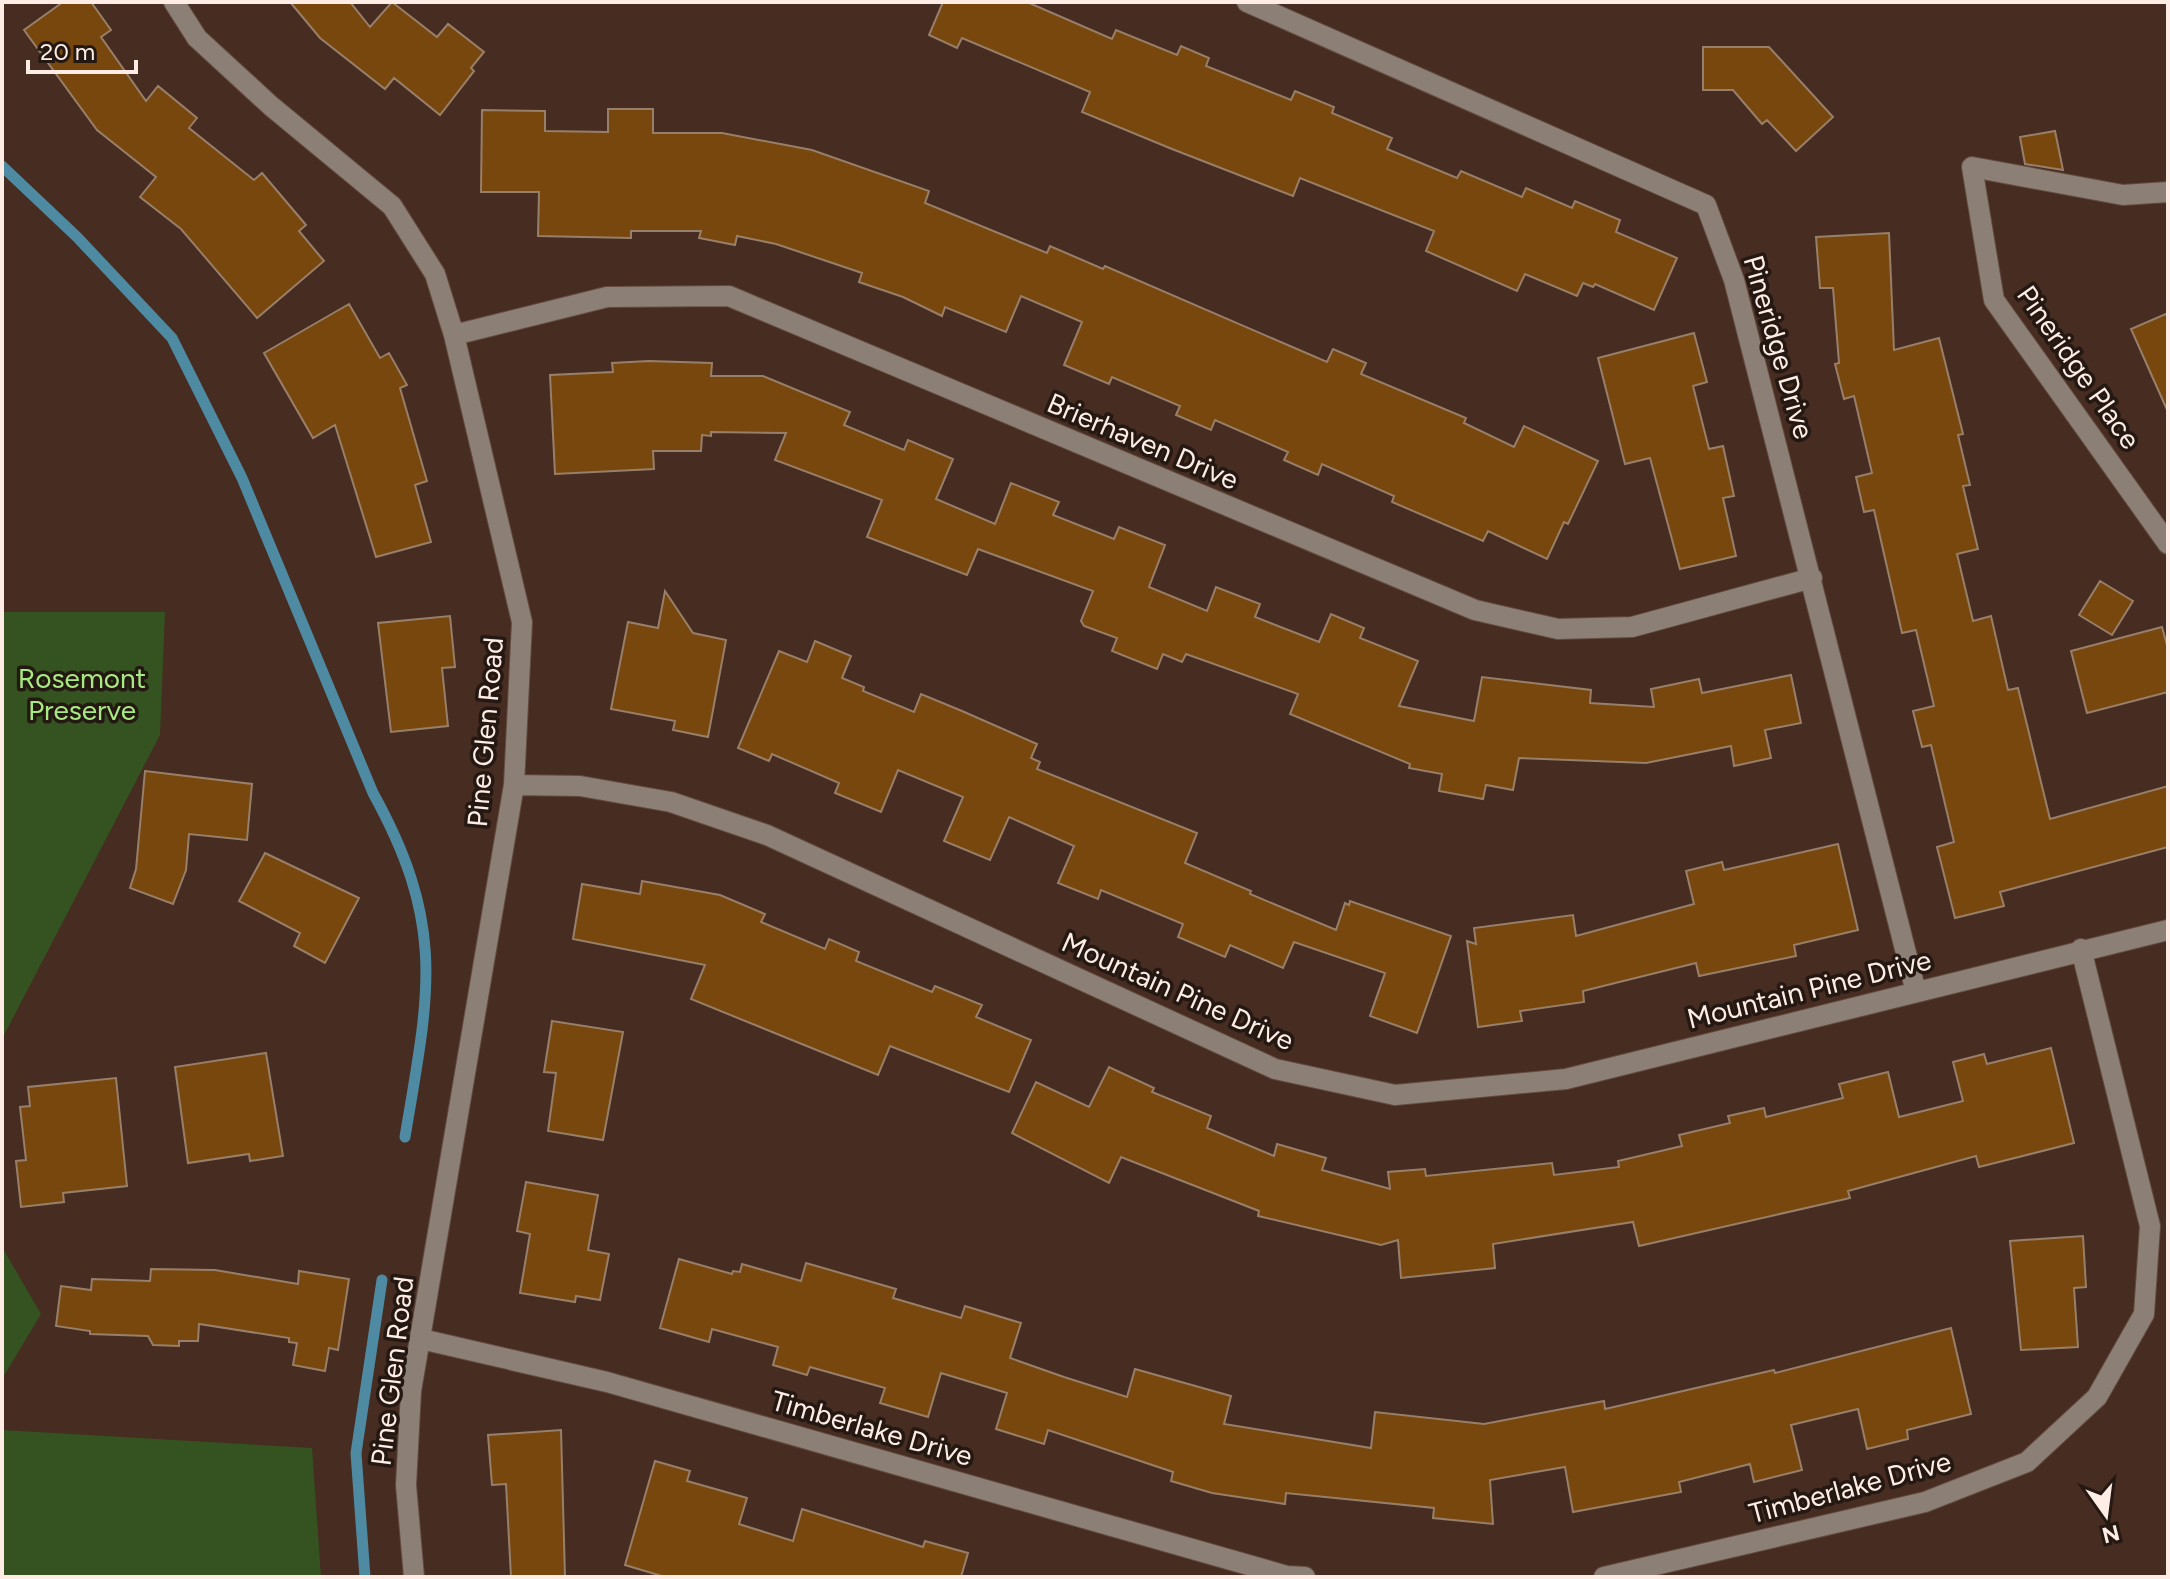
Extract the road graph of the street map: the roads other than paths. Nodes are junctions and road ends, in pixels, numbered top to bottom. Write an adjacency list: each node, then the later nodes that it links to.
1 (174, 2): 4 (street, Pine Glen Road)
2 (1247, 2): 6 (street, Pineridge Drive)
3 (2168, 192): 5 (street, Pineridge Place)
4 (454, 335): 6 (street, Brierhaven Drive); 7 (street, Pine Glen Road)
5 (2168, 544)
6 (1812, 578): 10 (street, Pineridge Drive)
7 (514, 785): 10 (street, Mountain Pine Drive); 11 (street, Pine Glen Road)
8 (2168, 930): 9 (street, Mountain Pine Drive)
9 (2081, 949): 10 (street, Mountain Pine Drive); 14 (street, Timberlake Drive)
10 (1916, 992)
11 (421, 1339): 12 (street, Pine Glen Road); 13 (street, Timberlake Drive)
12 (414, 1577)
13 (1305, 1577)
14 (1604, 1577)

